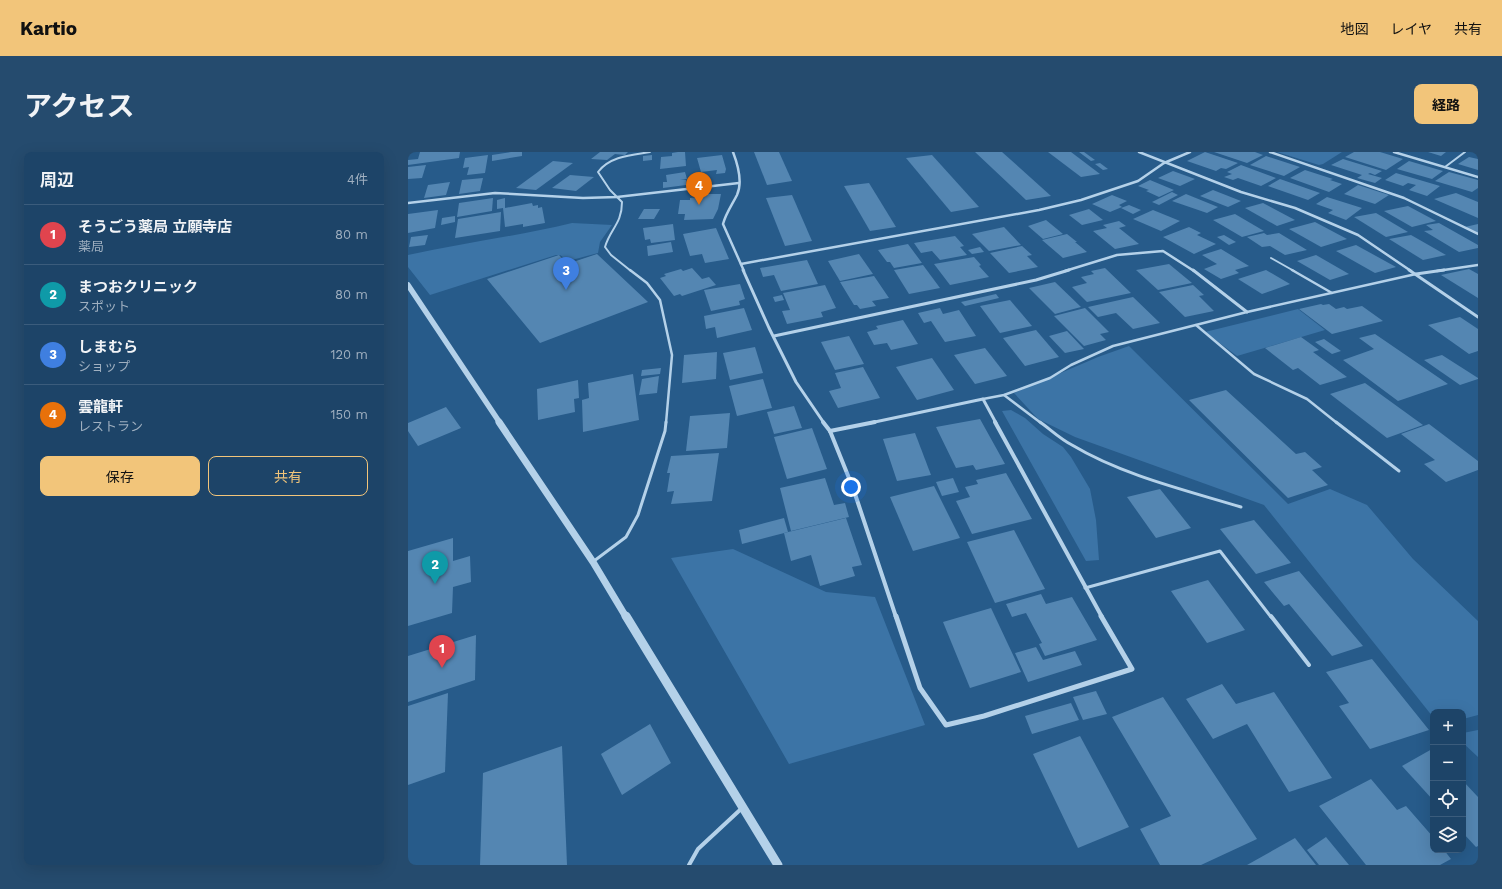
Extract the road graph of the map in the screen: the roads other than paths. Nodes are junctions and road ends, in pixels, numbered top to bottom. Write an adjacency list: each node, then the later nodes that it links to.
1 (650, 152): 12 (lane)
2 (732, 152): 11 (street)
3 (1139, 152): 8 (street)
4 (1190, 152): 8 (street)
5 (1270, 152): 14 (street)
6 (1394, 152): 9 (street)
7 (1465, 152): 9 (lane)
8 (1164, 163): 16 (street); 18 (street)
9 (1445, 167): 10 (street)
10 (1478, 177)
11 (739, 183): 12 (street); 16 (street)
12 (618, 197): 13 (street); 30 (lane)
13 (408, 203)
14 (1478, 234)
15 (1271, 258): 20 (lane)
16 (740, 264): 24 (street)
17 (1478, 265): 18 (street)
18 (1416, 274): 20 (lane); 22 (street)
19 (408, 284): 30 (street)
20 (1332, 293): 21 (lane)
21 (1247, 312): 23 (lane); 24 (street)
22 (1478, 317)
23 (1196, 324): 25 (lane); 28 (lane)
24 (774, 336): 27 (street)
25 (1004, 395): 26 (lane); 29 (lane)
26 (983, 399): 27 (street); 31 (street)
27 (830, 430): 31 (street)
28 (1399, 471)
29 (1241, 507)
30 (593, 562): 33 (street)
31 (1085, 588): 32 (lane)
32 (1309, 665)
33 (743, 807): 34 (lane); 35 (street)
34 (689, 865)
35 (778, 865)

